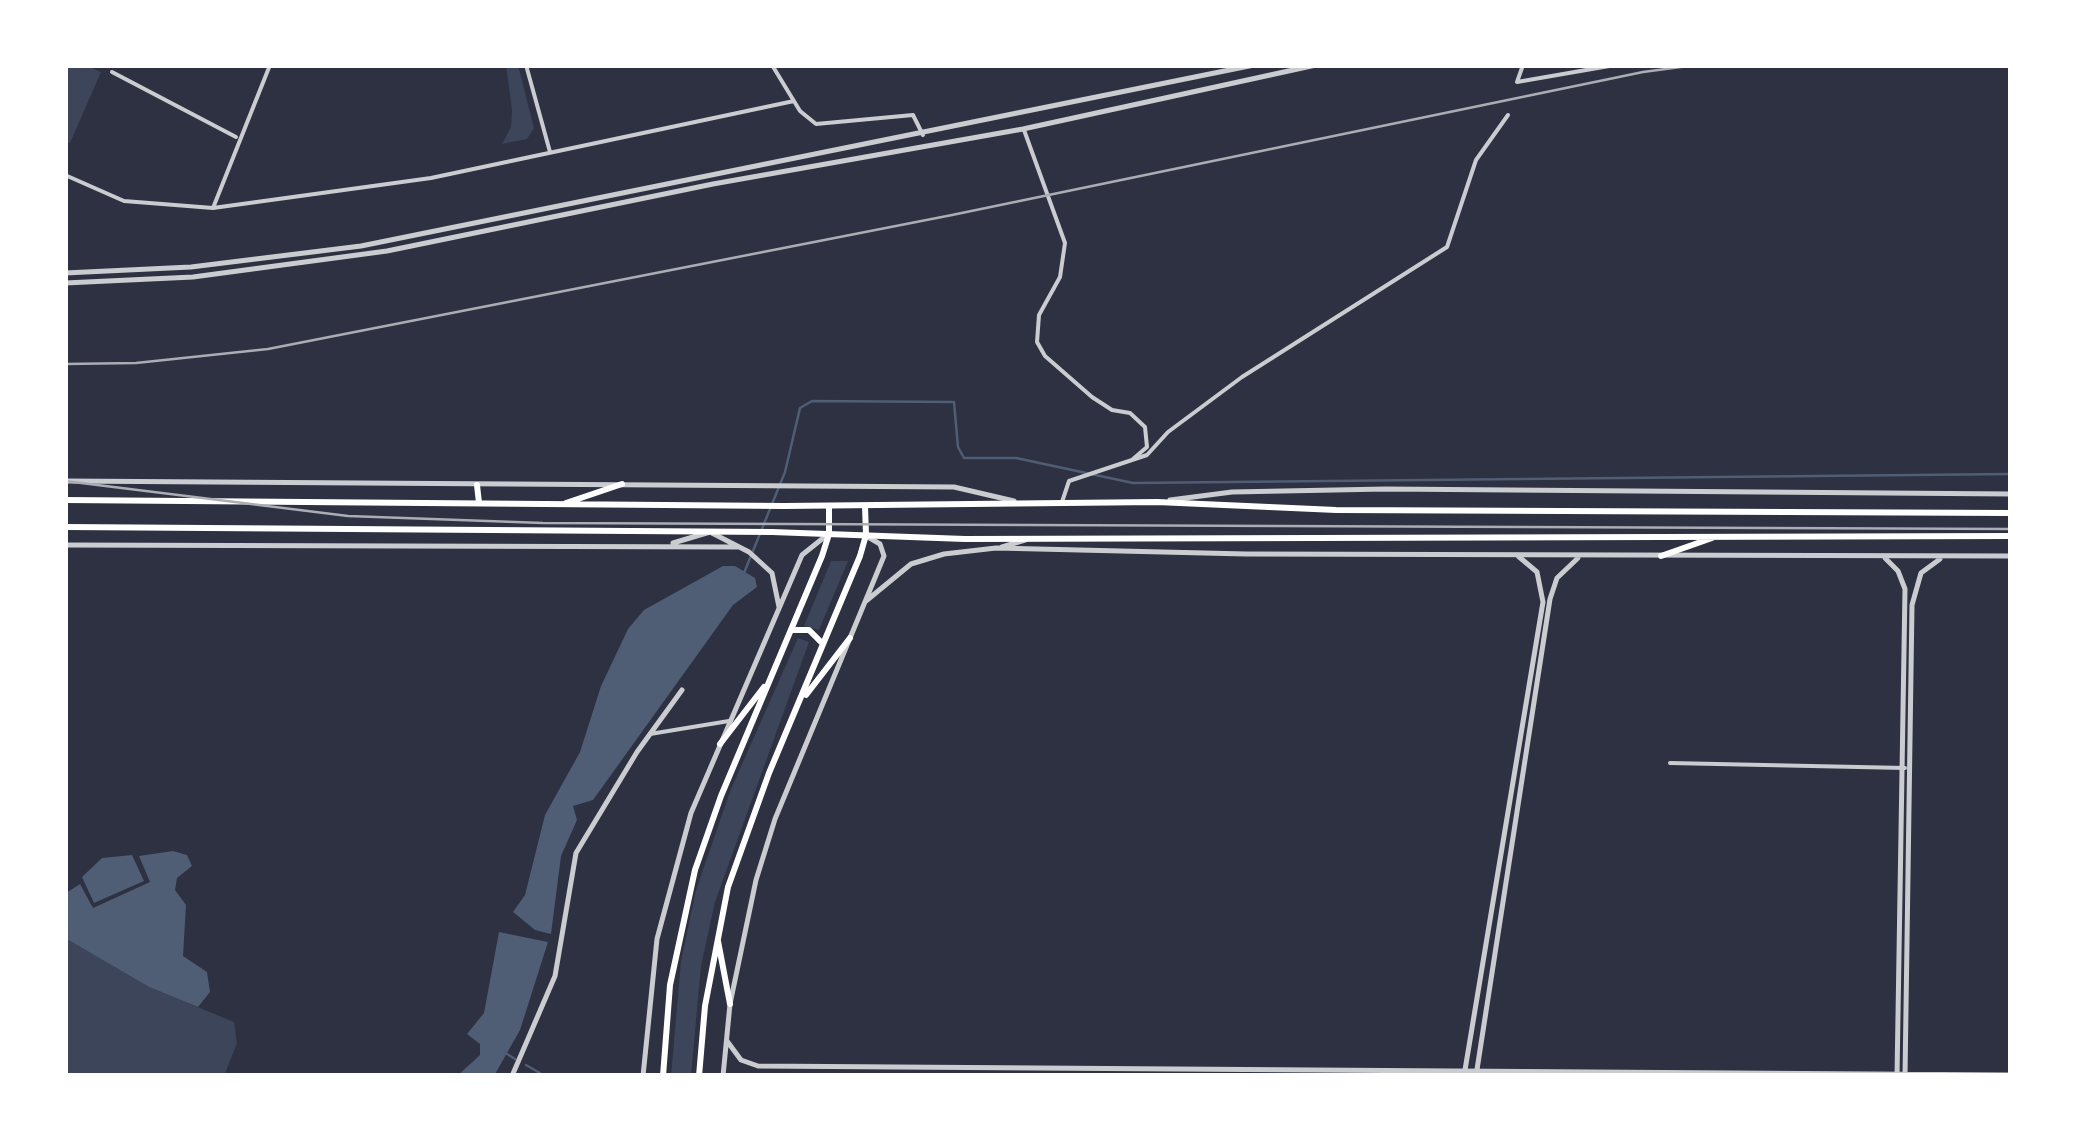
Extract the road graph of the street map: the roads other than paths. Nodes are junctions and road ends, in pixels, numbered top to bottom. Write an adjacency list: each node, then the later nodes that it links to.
1 (270, 65): 13 (street)
2 (526, 65): 14 (street)
3 (772, 65): 9 (street)
4 (1254, 65): 12 (street)
5 (1316, 65): 11 (street)
6 (1523, 65): 7 (street)
7 (1616, 65)
8 (112, 72): 13 (street)
9 (794, 101): 12 (street); 14 (street)
10 (1508, 115): 21 (street)
11 (1023, 128): 17 (street); 21 (street)
12 (923, 134): 15 (street)
13 (238, 138): 18 (street)
14 (550, 152): 18 (street)
15 (710, 174): 17 (street); 19 (street)
16 (65, 176): 18 (street)
17 (712, 184): 20 (street)
18 (212, 208)
19 (65, 273)
20 (65, 283)
21 (1126, 465): 28 (street)
22 (65, 480): 24 (street)
23 (622, 484): 24 (street); 27 (street); 31 (main road)
24 (477, 485): 30 (main road)
25 (2011, 494): 29 (street)
26 (65, 500): 30 (main road)
27 (1014, 502): 28 (main road); 33 (main road)
28 (1062, 502): 29 (main road)
29 (1158, 502): 34 (main road)
30 (479, 503): 31 (main road)
31 (561, 504): 32 (main road)
32 (829, 506): 33 (main road); 37 (main road)
33 (865, 506): 38 (main road)
34 (2011, 513)
35 (65, 527): 36 (main road)
36 (710, 532): 37 (main road); 44 (street); 45 (street)
37 (829, 534): 38 (main road); 54 (street); 55 (main road)
38 (866, 535): 42 (main road); 53 (street); 57 (main road)
39 (1718, 536): 40 (main road); 41 (main road); 49 (main road)
40 (2011, 536)
41 (1031, 538): 42 (main road); 46 (street)
42 (965, 539): 46 (street)
43 (65, 544): 44 (street)
44 (666, 546): 45 (street)
45 (738, 547): 54 (street)
46 (996, 548): 47 (street); 53 (street)
47 (1517, 556): 48 (street); 69 (street)
48 (1580, 556): 49 (street); 70 (street)
49 (1661, 556): 51 (street)
50 (2011, 556): 52 (street)
51 (1882, 557): 52 (street); 65 (street)
52 (1943, 557): 65 (street)
53 (866, 601): 56 (street)
54 (779, 610): 61 (street)
55 (791, 630): 57 (main road); 58 (main road)
56 (850, 638): 60 (main road); 67 (street)
57 (822, 644): 60 (main road)
58 (770, 678): 63 (main road); 75 (main road)
59 (682, 690): 62 (street)
60 (799, 704): 66 (main road)
61 (731, 721): 62 (street); 63 (street)
62 (650, 734): 73 (street)
63 (720, 744): 74 (street)
64 (1670, 763): 65 (street)
65 (1906, 768): 71 (street)
66 (716, 934): 67 (main road); 76 (main road)
67 (730, 1004): 68 (street)
68 (727, 1041): 69 (street); 77 (street)
69 (1464, 1073): 70 (street)
70 (1477, 1073): 71 (street)
71 (1901, 1074): 72 (street)
72 (2011, 1074)
73 (512, 1076)
74 (642, 1076)
75 (663, 1076)
76 (699, 1076)
77 (723, 1076)

